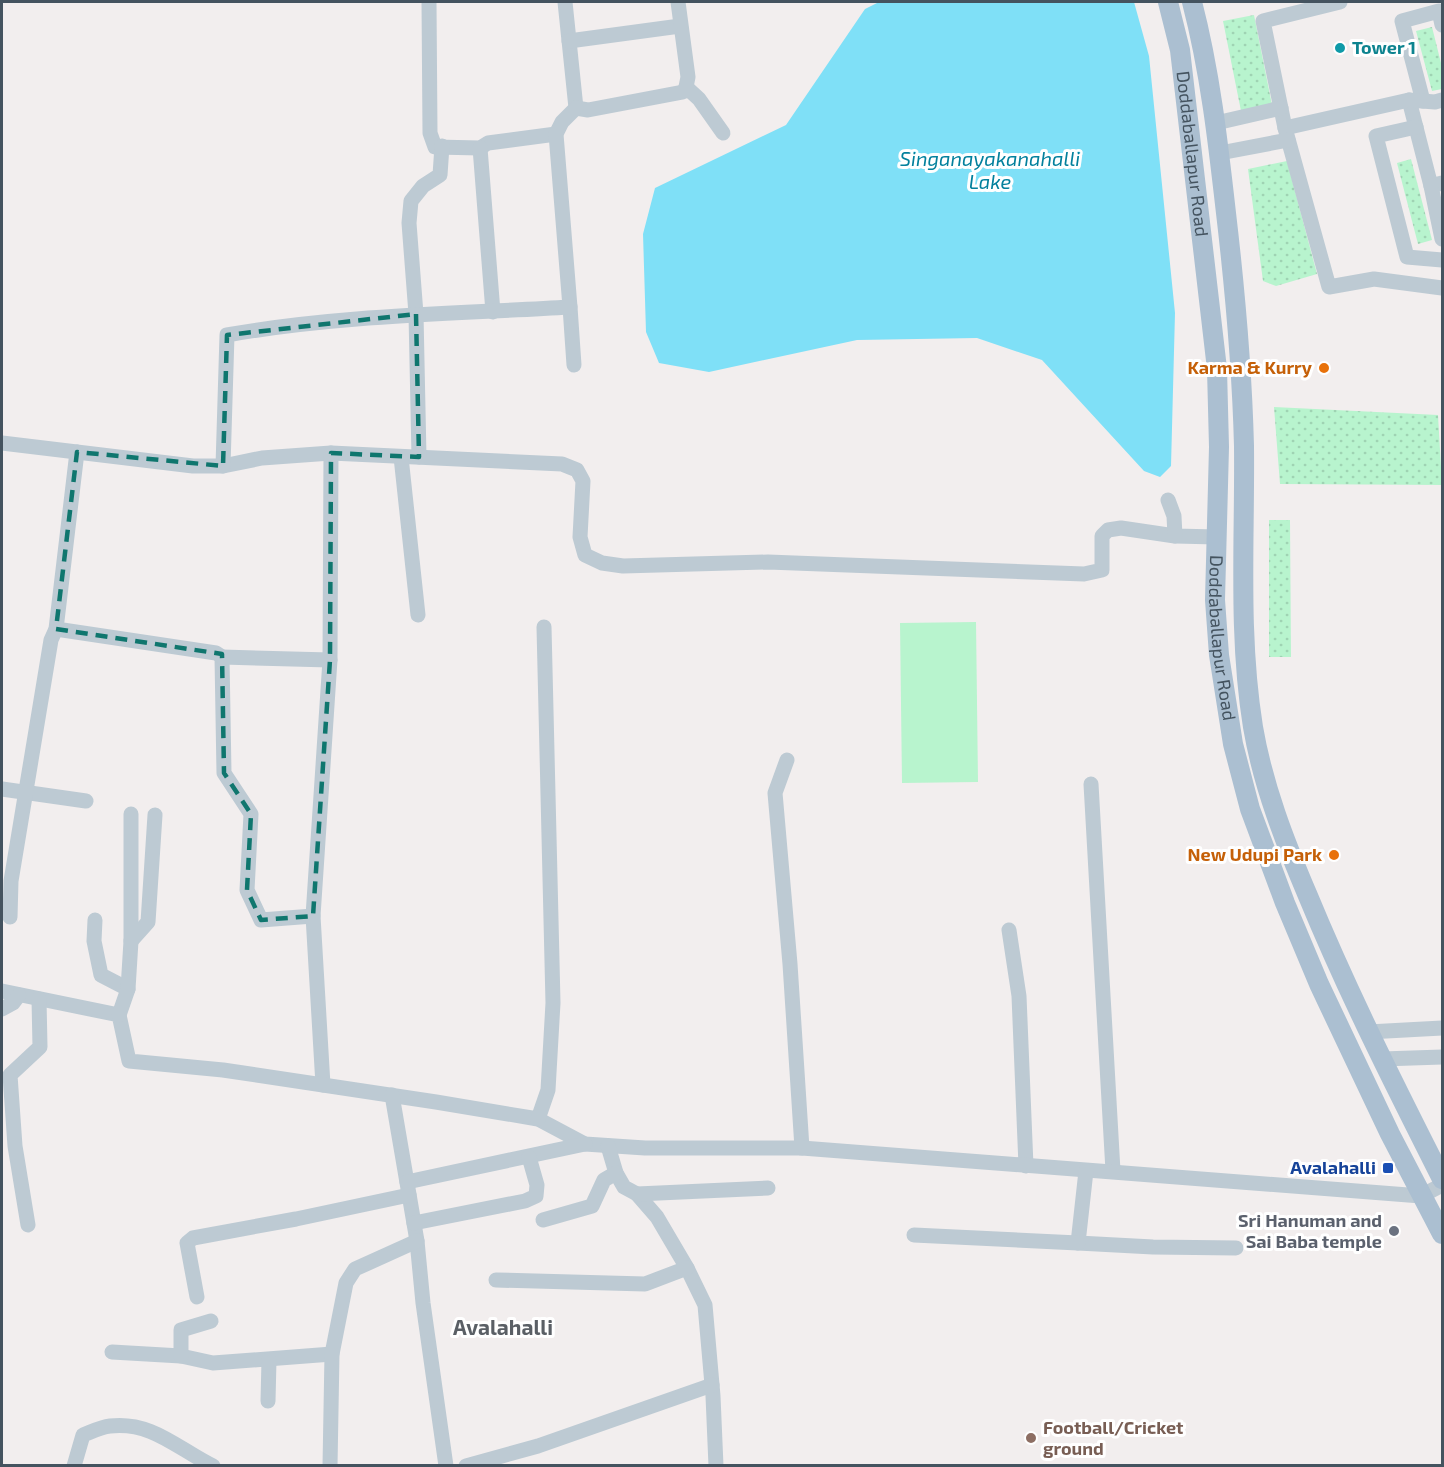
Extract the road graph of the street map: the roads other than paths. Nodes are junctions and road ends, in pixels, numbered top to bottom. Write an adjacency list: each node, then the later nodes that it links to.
1 (429, 2): 20 (street)
2 (565, 2): 9 (street)
3 (678, 2): 8 (street)
4 (1168, 2): 39 (main road, Doddaballapur Road)
5 (1192, 2): 15 (main road, Doddaballapur Road)
6 (1340, 2): 14 (street)
7 (1443, 25): 12 (street)
8 (680, 26): 9 (street); 10 (street)
9 (569, 41): 13 (street)
10 (686, 87): 13 (street); 17 (street)
11 (1443, 100): 12 (street)
12 (1416, 101): 16 (street); 19 (street)
13 (576, 108): 18 (street)
14 (1281, 108): 15 (street); 19 (street)
15 (1216, 123): 22 (main road, Doddaballapur Road)
16 (1416, 127): 23 (street); 25 (street)
17 (723, 133)
18 (556, 134): 21 (street); 27 (street)
19 (1287, 134): 22 (street); 26 (street)
20 (442, 147): 21 (street); 29 (street)
21 (480, 148): 28 (street)
22 (1220, 153): 64 (main road, Doddaballapur Road)
23 (1437, 184): 24 (street)
24 (1443, 239)
25 (1443, 260)
26 (1443, 288)
27 (570, 307): 28 (street); 30 (street)
28 (493, 312): 29 (street)
29 (416, 314): 35 (street); 36 (street)
30 (574, 364)
31 (2, 443): 32 (street)
32 (77, 452): 36 (street); 42 (street)
33 (331, 453): 34 (street); 36 (street); 44 (street)
34 (401, 457): 35 (street); 40 (street)
35 (419, 457): 38 (street)
36 (223, 466)
37 (1168, 500): 38 (street)
38 (1175, 536): 39 (street)
39 (1216, 537): 82 (main road, Doddaballapur Road)
40 (418, 615)
41 (544, 627): 69 (street)
42 (56, 630): 43 (street); 48 (street)
43 (222, 657): 44 (street); 52 (street)
44 (330, 660): 52 (street)
45 (787, 760): 72 (street)
46 (1091, 784): 76 (street)
47 (2, 789): 48 (street)
48 (26, 792): 49 (street); 53 (street)
49 (86, 801)
50 (131, 814): 56 (street)
51 (155, 815): 56 (street)
52 (313, 916): 67 (street)
53 (10, 917)
54 (95, 920): 57 (street)
55 (1009, 930): 74 (street)
56 (131, 941): 57 (street)
57 (128, 989): 62 (street)
58 (2, 991): 59 (street)
59 (20, 995): 60 (street); 61 (street)
60 (39, 999): 62 (street); 85 (street)
61 (2, 1009)
62 (119, 1015): 67 (street)
63 (1443, 1028): 64 (street)
64 (1368, 1032): 66 (main road, Doddaballapur Road)
65 (1443, 1057): 66 (street)
66 (1382, 1059): 78 (main road, Doddaballapur Road)
67 (323, 1085): 68 (street)
68 (392, 1095): 69 (street); 80 (street)
69 (538, 1119): 70 (street)
70 (585, 1144): 71 (street); 73 (street)
71 (608, 1146): 72 (street); 77 (street)
72 (802, 1148): 74 (street)
73 (529, 1157): 80 (street); 84 (street)
74 (1026, 1166): 75 (street)
75 (1086, 1171): 76 (street); 89 (street)
76 (1113, 1171): 82 (street)
77 (616, 1173): 81 (street); 83 (street)
78 (1441, 1175): 82 (street)
79 (768, 1188): 81 (street)
80 (408, 1189): 84 (street); 93 (street)
81 (637, 1194): 91 (street)
82 (1422, 1196): 86 (main road, Doddaballapur Road)
83 (543, 1220)
84 (414, 1223): 88 (street)
85 (28, 1225)
86 (1443, 1234)
87 (914, 1235): 89 (street)
88 (417, 1241): 96 (street); 104 (street)
89 (1078, 1243): 90 (street)
90 (1236, 1248)
91 (687, 1268): 92 (street); 99 (street)
92 (496, 1280)
93 (197, 1297)
94 (211, 1321): 97 (street)
95 (112, 1352): 97 (street)
96 (332, 1354): 98 (street); 103 (street)
97 (181, 1356): 98 (street)
98 (269, 1360): 100 (street)
99 (712, 1385): 105 (street); 106 (street)
100 (268, 1401)
101 (74, 1466): 102 (street)
102 (213, 1466)
103 (330, 1466)
104 (446, 1466)
105 (466, 1466)
106 (716, 1466)

